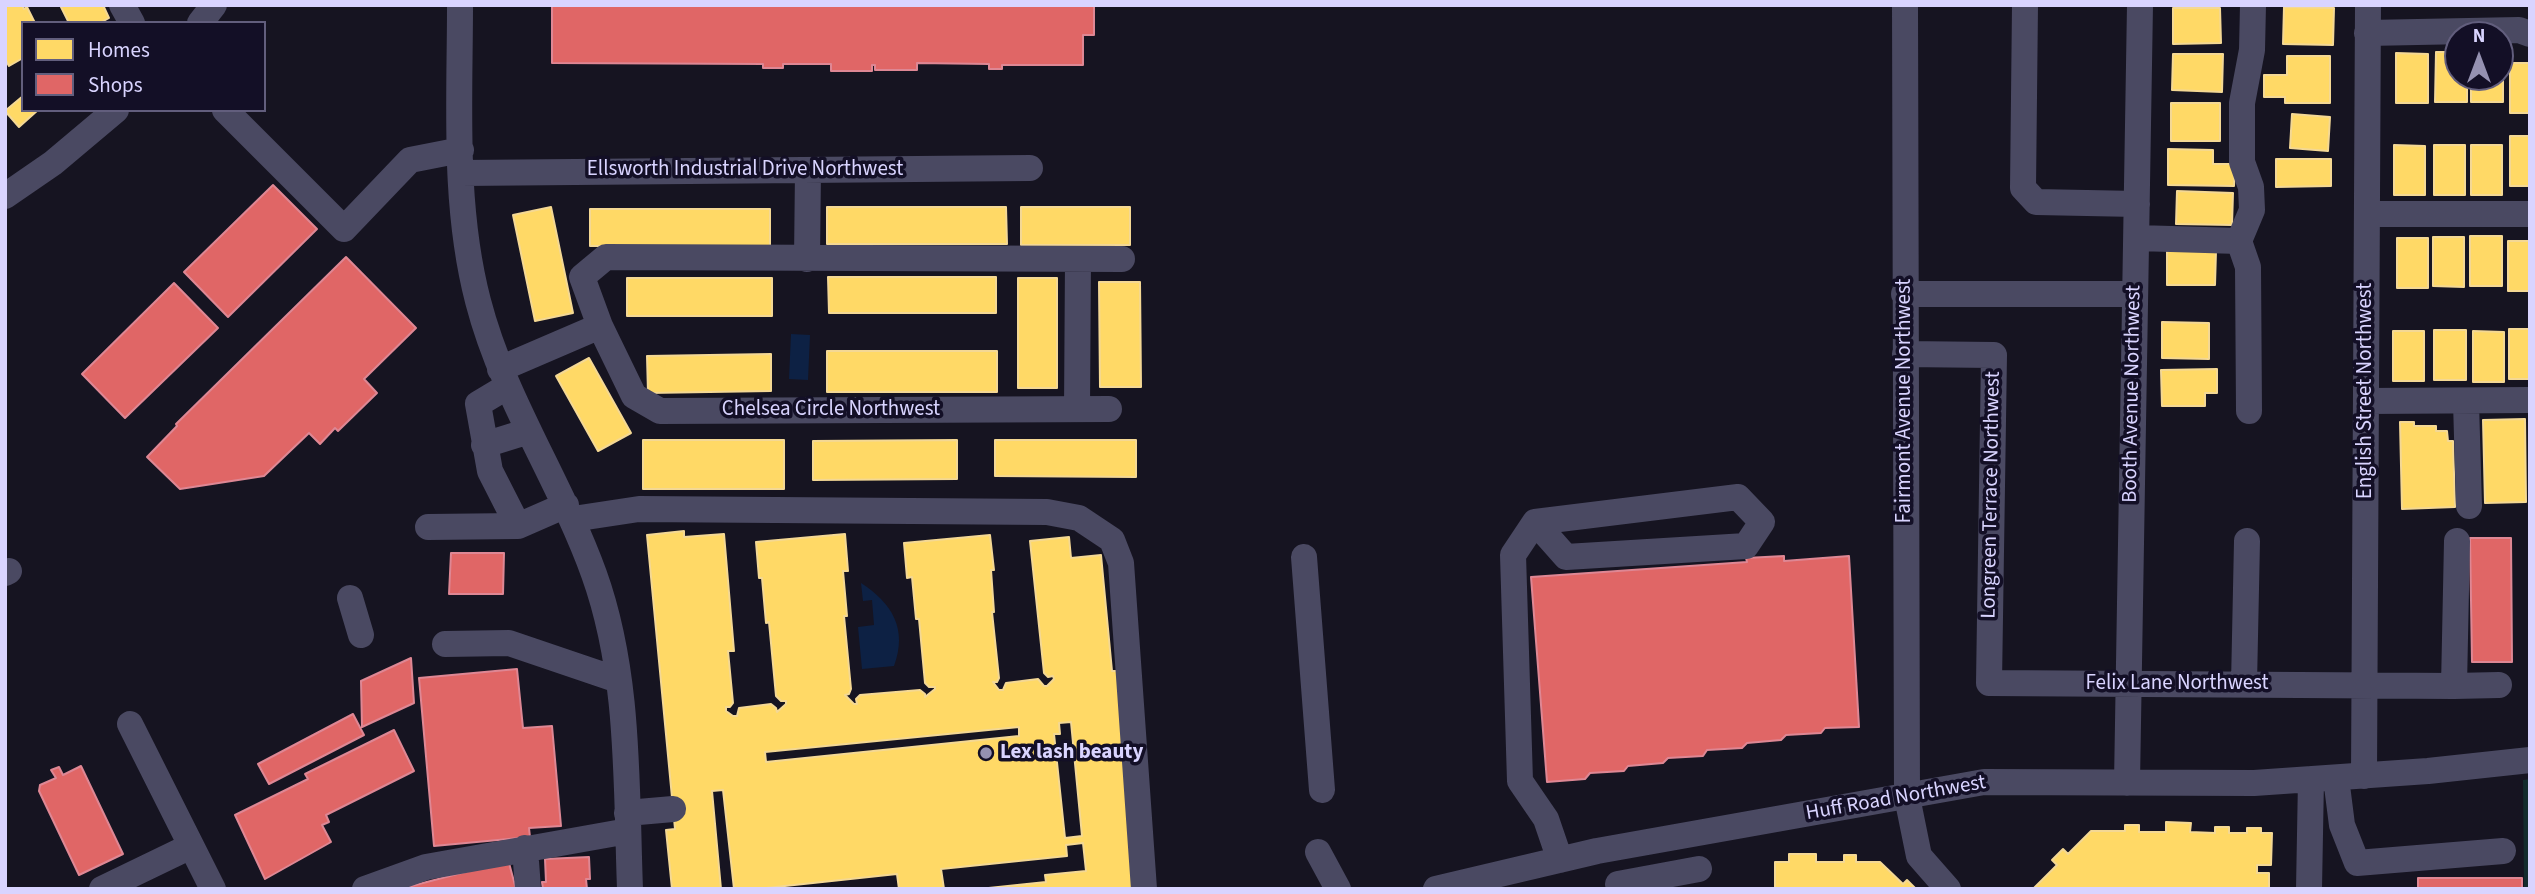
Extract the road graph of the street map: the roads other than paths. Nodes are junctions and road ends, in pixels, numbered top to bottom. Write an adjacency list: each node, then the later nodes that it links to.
1 (122, 5): 9 (street)
2 (214, 5): 10 (street)
3 (460, 5): 15 (street)
4 (1905, 5): 27 (street, Fairmont Avenue Northwest)
5 (2025, 5): 19 (street)
6 (2140, 5): 19 (street, Booth Avenue Northwest)
7 (2253, 5): 23 (street)
8 (2368, 5): 11 (street, English Street Northwest)
9 (131, 21)
10 (202, 21)
11 (2367, 33): 12 (street); 20 (street, English Street Northwest)
12 (2530, 34)
13 (114, 112): 18 (street)
14 (227, 112): 15 (street, Ellsworth Industrial Drive Northwest)
15 (461, 162): 17 (street, Ellsworth Industrial Drive Northwest); 31 (street)
16 (1030, 168): 17 (street, Ellsworth Industrial Drive Northwest)
17 (808, 170): 25 (street)
18 (5, 196)
19 (2137, 204): 22 (street, Booth Avenue Northwest)
20 (2367, 214): 21 (street); 33 (street, English Street Northwest)
21 (2530, 214)
22 (2137, 238): 23 (street); 28 (street, Booth Avenue Northwest)
23 (2239, 241): 37 (street)
24 (1122, 258): 26 (street, Chelsea Circle Northwest)
25 (807, 259): 26 (street, Chelsea Circle Northwest); 29 (street, Chelsea Circle Northwest)
26 (1079, 259): 35 (street)
27 (1904, 294): 28 (street); 30 (street, Fairmont Avenue Northwest)
28 (2135, 294): 55 (street, Booth Avenue Northwest)
29 (600, 326): 31 (street); 35 (street, Chelsea Circle Northwest)
30 (1905, 355): 54 (street, Longreen Terrace Northwest); 66 (street, Fairmont Avenue Northwest)
31 (504, 378): 38 (street); 39 (street)
32 (2530, 400): 34 (street)
33 (2366, 401): 34 (street); 58 (street, English Street Northwest)
34 (2466, 402): 40 (street)
35 (1077, 409): 36 (street, Chelsea Circle Northwest)
36 (1109, 409)
37 (2249, 411)
38 (529, 430): 39 (street); 42 (street)
39 (484, 445): 44 (street)
40 (2469, 506)
41 (1643, 509): 43 (street); 48 (street); 48 (street)
42 (570, 512): 44 (street); 53 (street); 83 (street)
43 (1535, 522): 48 (street); 74 (street)
44 (518, 526): 45 (street)
45 (428, 527)
46 (2247, 541): 56 (street)
47 (2456, 541): 59 (street)
48 (1653, 552)
49 (1304, 557): 65 (street)
50 (350, 598): 51 (street)
51 (360, 635)
52 (445, 645): 53 (street)
53 (618, 680): 68 (street)
54 (1989, 683): 55 (street, Felix Lane Northwest)
55 (2129, 683): 56 (street, Felix Lane Northwest); 64 (street, Booth Avenue Northwest)
56 (2244, 684): 58 (street, Felix Lane Northwest)
57 (2499, 685): 59 (street, Felix Lane Northwest)
58 (2365, 686): 59 (street, Felix Lane Northwest); 62 (street, English Street Northwest)
59 (2454, 686)
60 (130, 724): 69 (street)
61 (2530, 760): 62 (street, Huff Road Northwest)
62 (2364, 776): 63 (street, Huff Road Northwest)
63 (2323, 779): 64 (street, Huff Road Northwest); 73 (street); 87 (street)
64 (2127, 783): 66 (street, Huff Road Northwest)
65 (1322, 790)
66 (1907, 797): 71 (street, Huff Road Northwest); 86 (street, Fairmont Avenue Northwest)
67 (673, 809): 68 (street)
68 (627, 822): 70 (street); 82 (street)
69 (191, 846): 78 (street); 79 (street)
70 (525, 848): 80 (street); 81 (street)
71 (1618, 848): 74 (street, Huff Road Northwest); 77 (street)
72 (1318, 852): 84 (street)
73 (2503, 852)
74 (1560, 860): 76 (street, Huff Road Northwest)
75 (1699, 869): 77 (street)
76 (1484, 883): 85 (street, Huff Road Northwest)
77 (1618, 886)
78 (102, 889)
79 (214, 889)
80 (365, 889)
81 (528, 889)
82 (630, 889)
83 (1144, 889)
84 (1338, 889)
85 (1436, 889)
86 (1948, 889)
87 (2309, 889)

